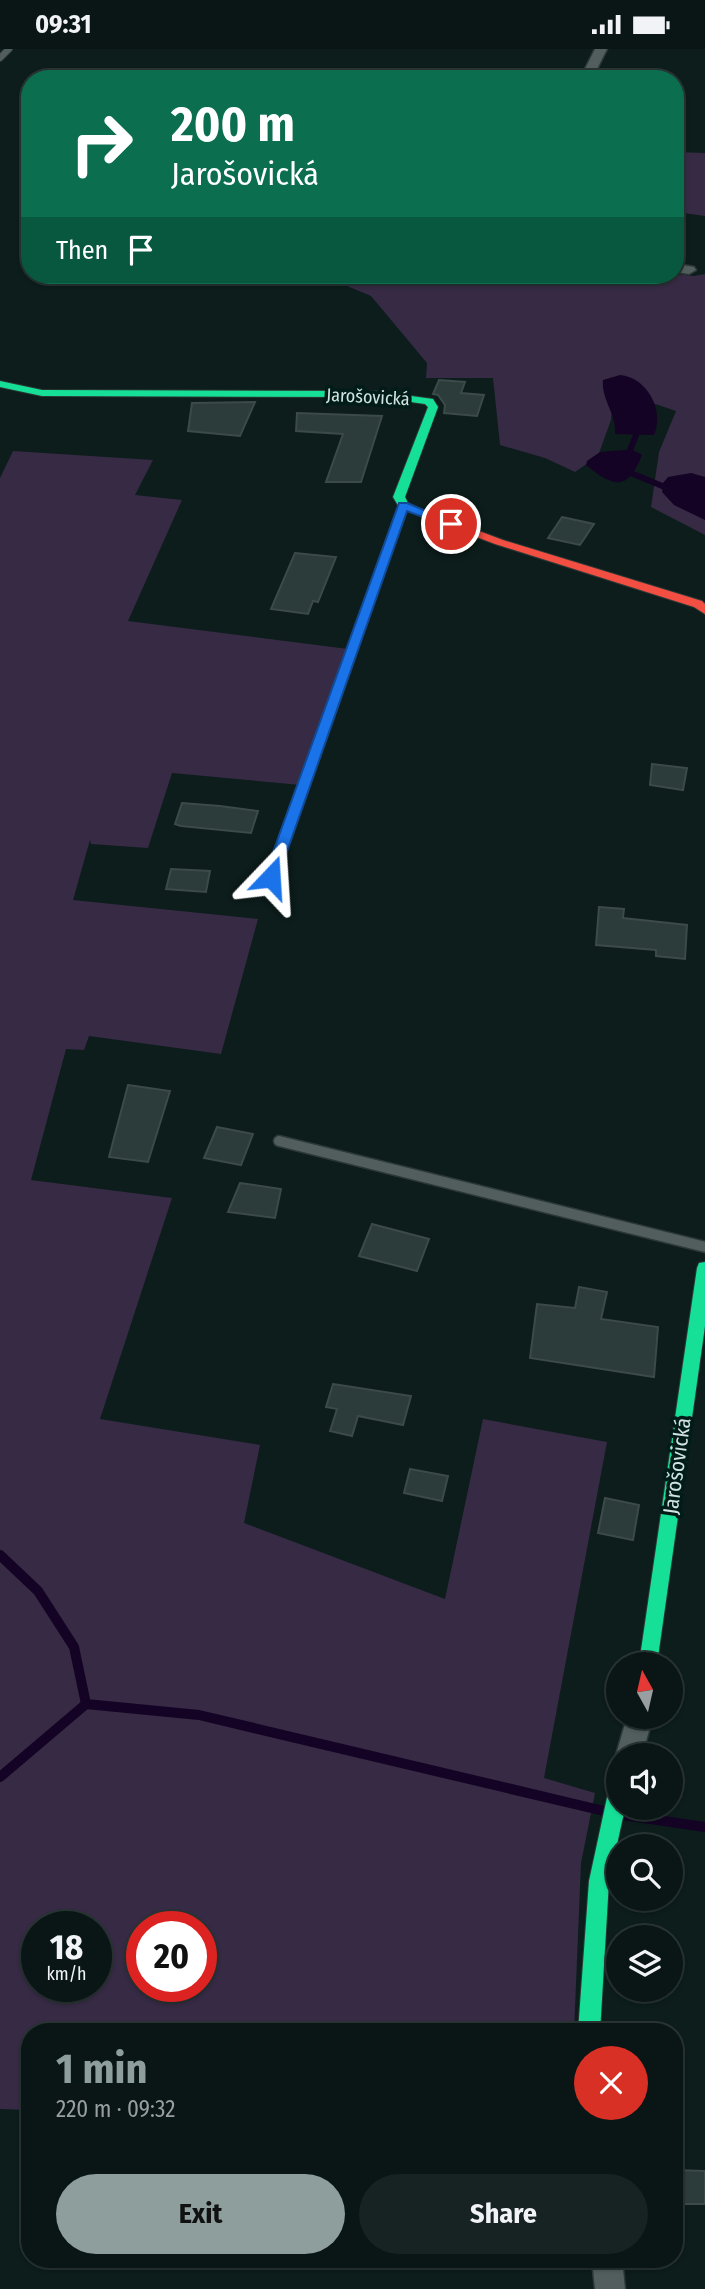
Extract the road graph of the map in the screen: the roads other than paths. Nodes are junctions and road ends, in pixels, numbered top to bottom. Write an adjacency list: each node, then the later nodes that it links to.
1 (9, 49): 3 (lane)
2 (601, 49): 4 (street)
3 (0, 58)
4 (590, 70)
5 (0, 384): 6 (street, Jarošovická)
6 (403, 505): 7 (street); 8 (lane)
7 (705, 610)
8 (271, 877)
9 (279, 1140): 10 (lane)
10 (705, 1247)
11 (705, 1268): 12 (street, Jarošovická)
12 (650, 1652)
13 (610, 1820): 14 (street)
14 (589, 2023)
15 (608, 2268): 16 (street)
16 (610, 2289)

